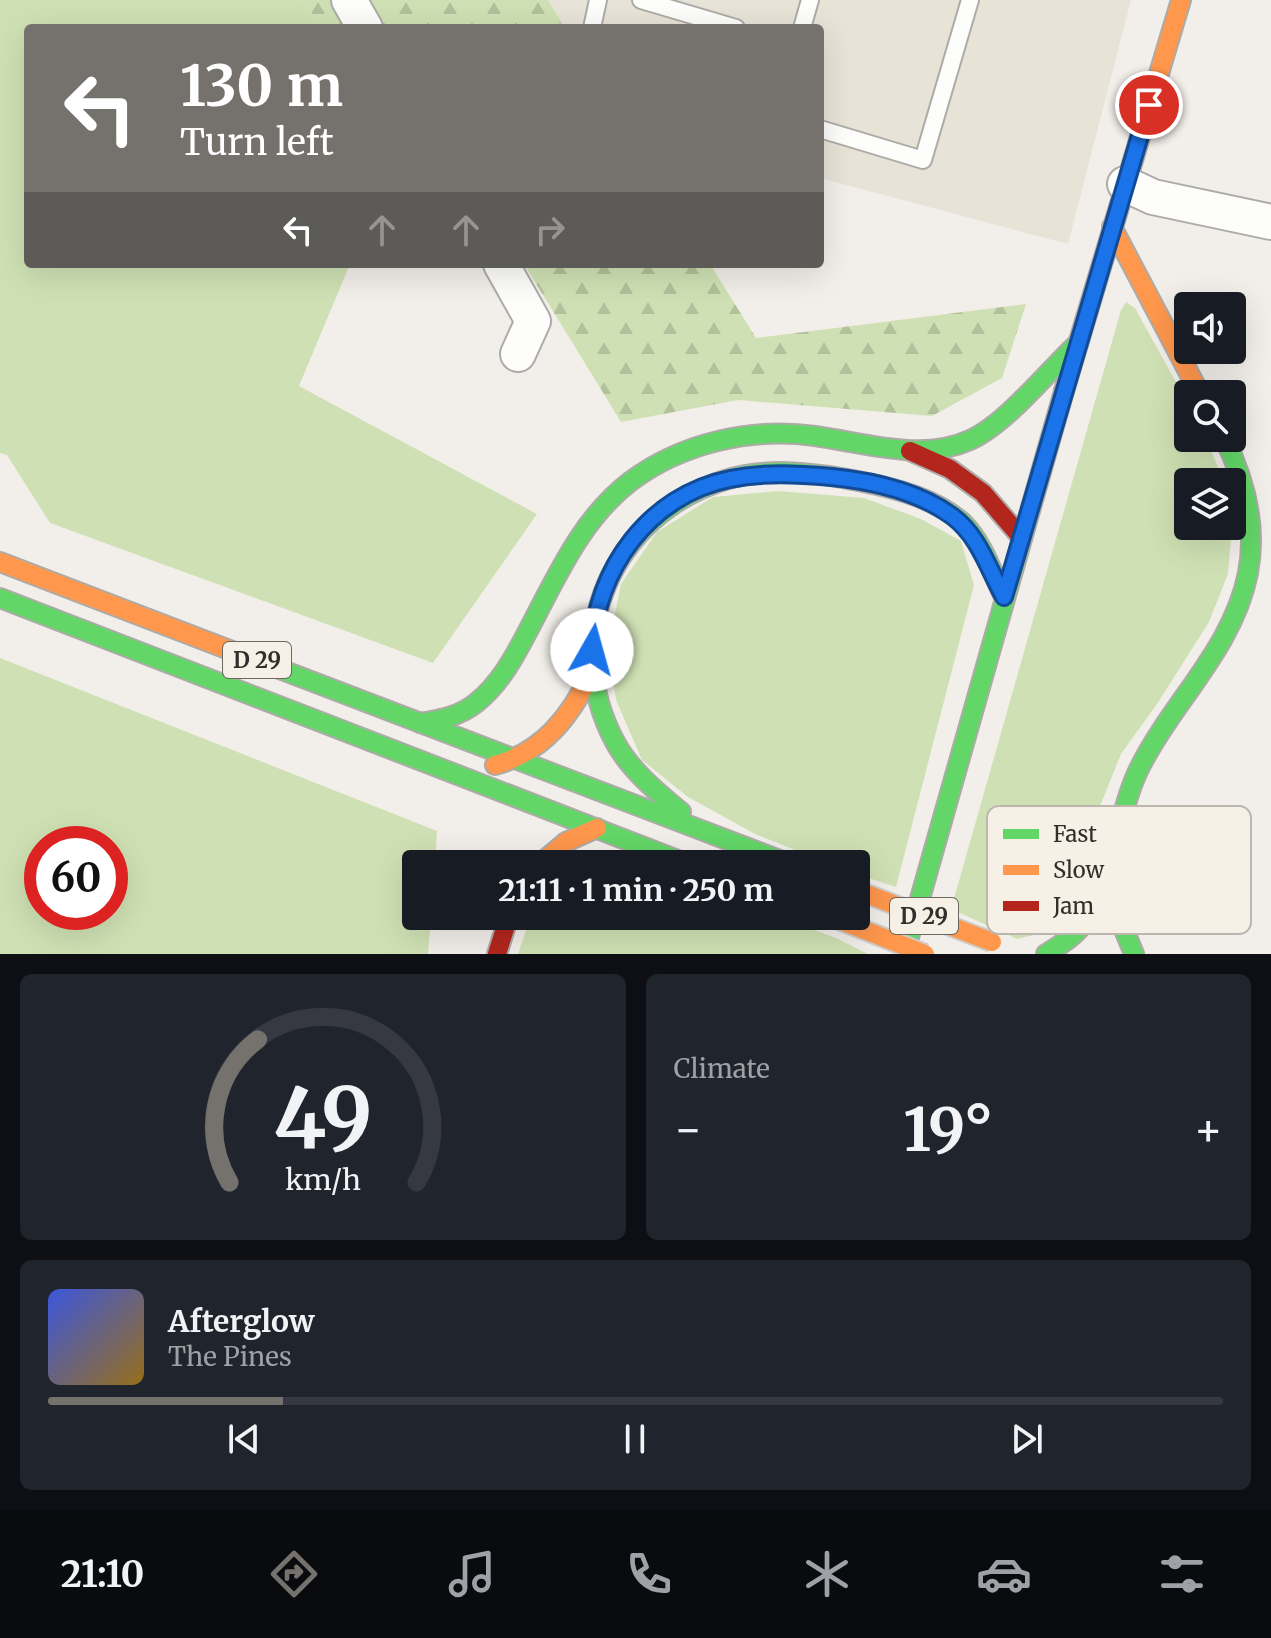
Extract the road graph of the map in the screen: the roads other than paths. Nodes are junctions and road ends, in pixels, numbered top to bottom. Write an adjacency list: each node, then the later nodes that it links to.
1 (349, 0): 7 (street)
2 (598, 0): 8 (lane)
3 (641, 0): 9 (lane)
4 (810, 0): 10 (lane)
5 (970, 0): 11 (lane)
6 (1181, 0): 12 (main road)
7 (363, 24)
8 (593, 24)
9 (722, 24)
10 (803, 24)
11 (824, 130)
12 (1125, 184): 13 (street); 14 (main road)
13 (1271, 222)
14 (1112, 227): 16 (main road); 18 (main road)
15 (503, 268): 17 (street)
16 (1078, 343): 19 (main road); 21 (main road)
17 (518, 354)
18 (1192, 380)
19 (910, 451): 21 (main road); 26 (main road)
20 (1230, 452): 29 (main road)
21 (1021, 537): 23 (main road)
22 (0, 562): 26 (main road, D 29)
23 (1004, 597): 25 (main road); 42 (main road)
24 (0, 598): 27 (main road, D 29)
25 (591, 673): 28 (main road); 30 (main road)
26 (420, 723): 28 (main road, D 29)
27 (405, 754): 28 (main road, D 29); 31 (main road, D 29)
28 (514, 759): 30 (main road, D 29)
29 (1124, 806)
30 (698, 827): 34 (main road, D 29)
31 (597, 828): 32 (main road); 33 (main road, D 29)
32 (554, 850)
33 (653, 850)
34 (755, 850)
35 (870, 895): 40 (main road, D 29, bridge)
36 (505, 930): 41 (main road)
37 (864, 930): 43 (main road, D 29, bridge)
38 (1075, 934): 44 (main road)
39 (1126, 934): 45 (main road)
40 (1000, 945)
41 (497, 954)
42 (904, 954)
43 (925, 954)
44 (1046, 954)
45 (1134, 954)

